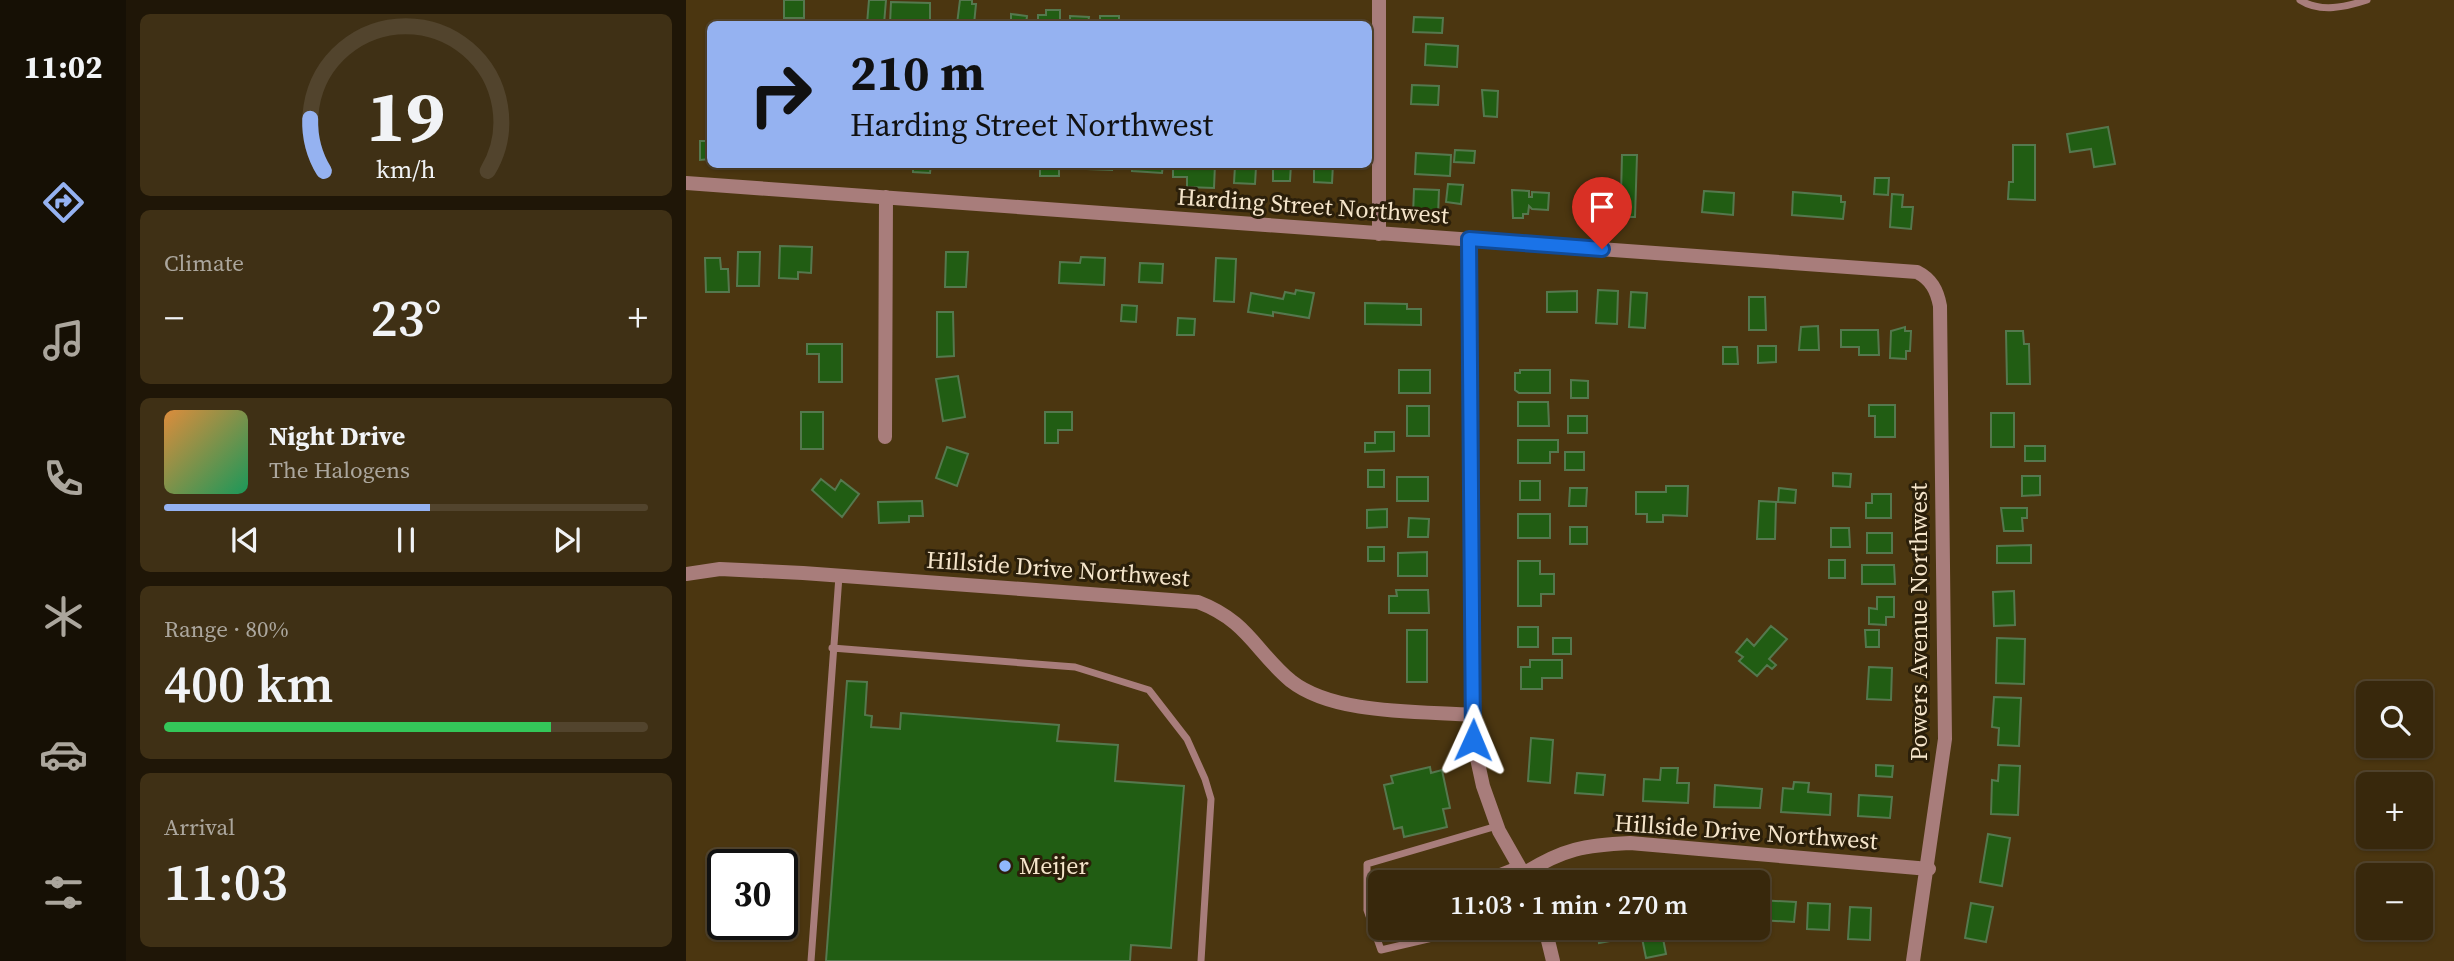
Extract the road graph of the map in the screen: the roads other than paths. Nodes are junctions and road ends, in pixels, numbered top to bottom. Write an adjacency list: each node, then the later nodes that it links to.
1 (1379, 0): 6 (street)
2 (2300, 0): 3 (lane)
3 (2367, 0)
4 (686, 183): 5 (street, Harding Street Northwest)
5 (886, 197): 6 (street, Harding Street Northwest); 9 (street)
6 (1379, 234): 7 (street, Harding Street Northwest)
7 (1469, 239): 8 (street, Harding Street Northwest); 13 (street)
8 (1932, 283): 15 (street, Powers Avenue Northwest)
9 (885, 438)
10 (686, 574): 11 (street, Hillside Drive Northwest)
11 (839, 576): 12 (lane); 13 (street, Hillside Drive Northwest)
12 (832, 648): 23 (lane); 24 (lane)
13 (1474, 715): 14 (street)
14 (1497, 826): 16 (street); 18 (lane)
15 (1928, 869): 17 (street, Hillside Drive Northwest); 26 (street, Powers Avenue Northwest)
16 (1522, 870)
17 (1529, 870)
18 (1367, 910): 19 (lane)
19 (1368, 913)
20 (1378, 940): 21 (lane)
21 (1424, 940)
22 (1548, 940): 25 (street)
23 (811, 961)
24 (1201, 961)
25 (1553, 961)
26 (1913, 961)

